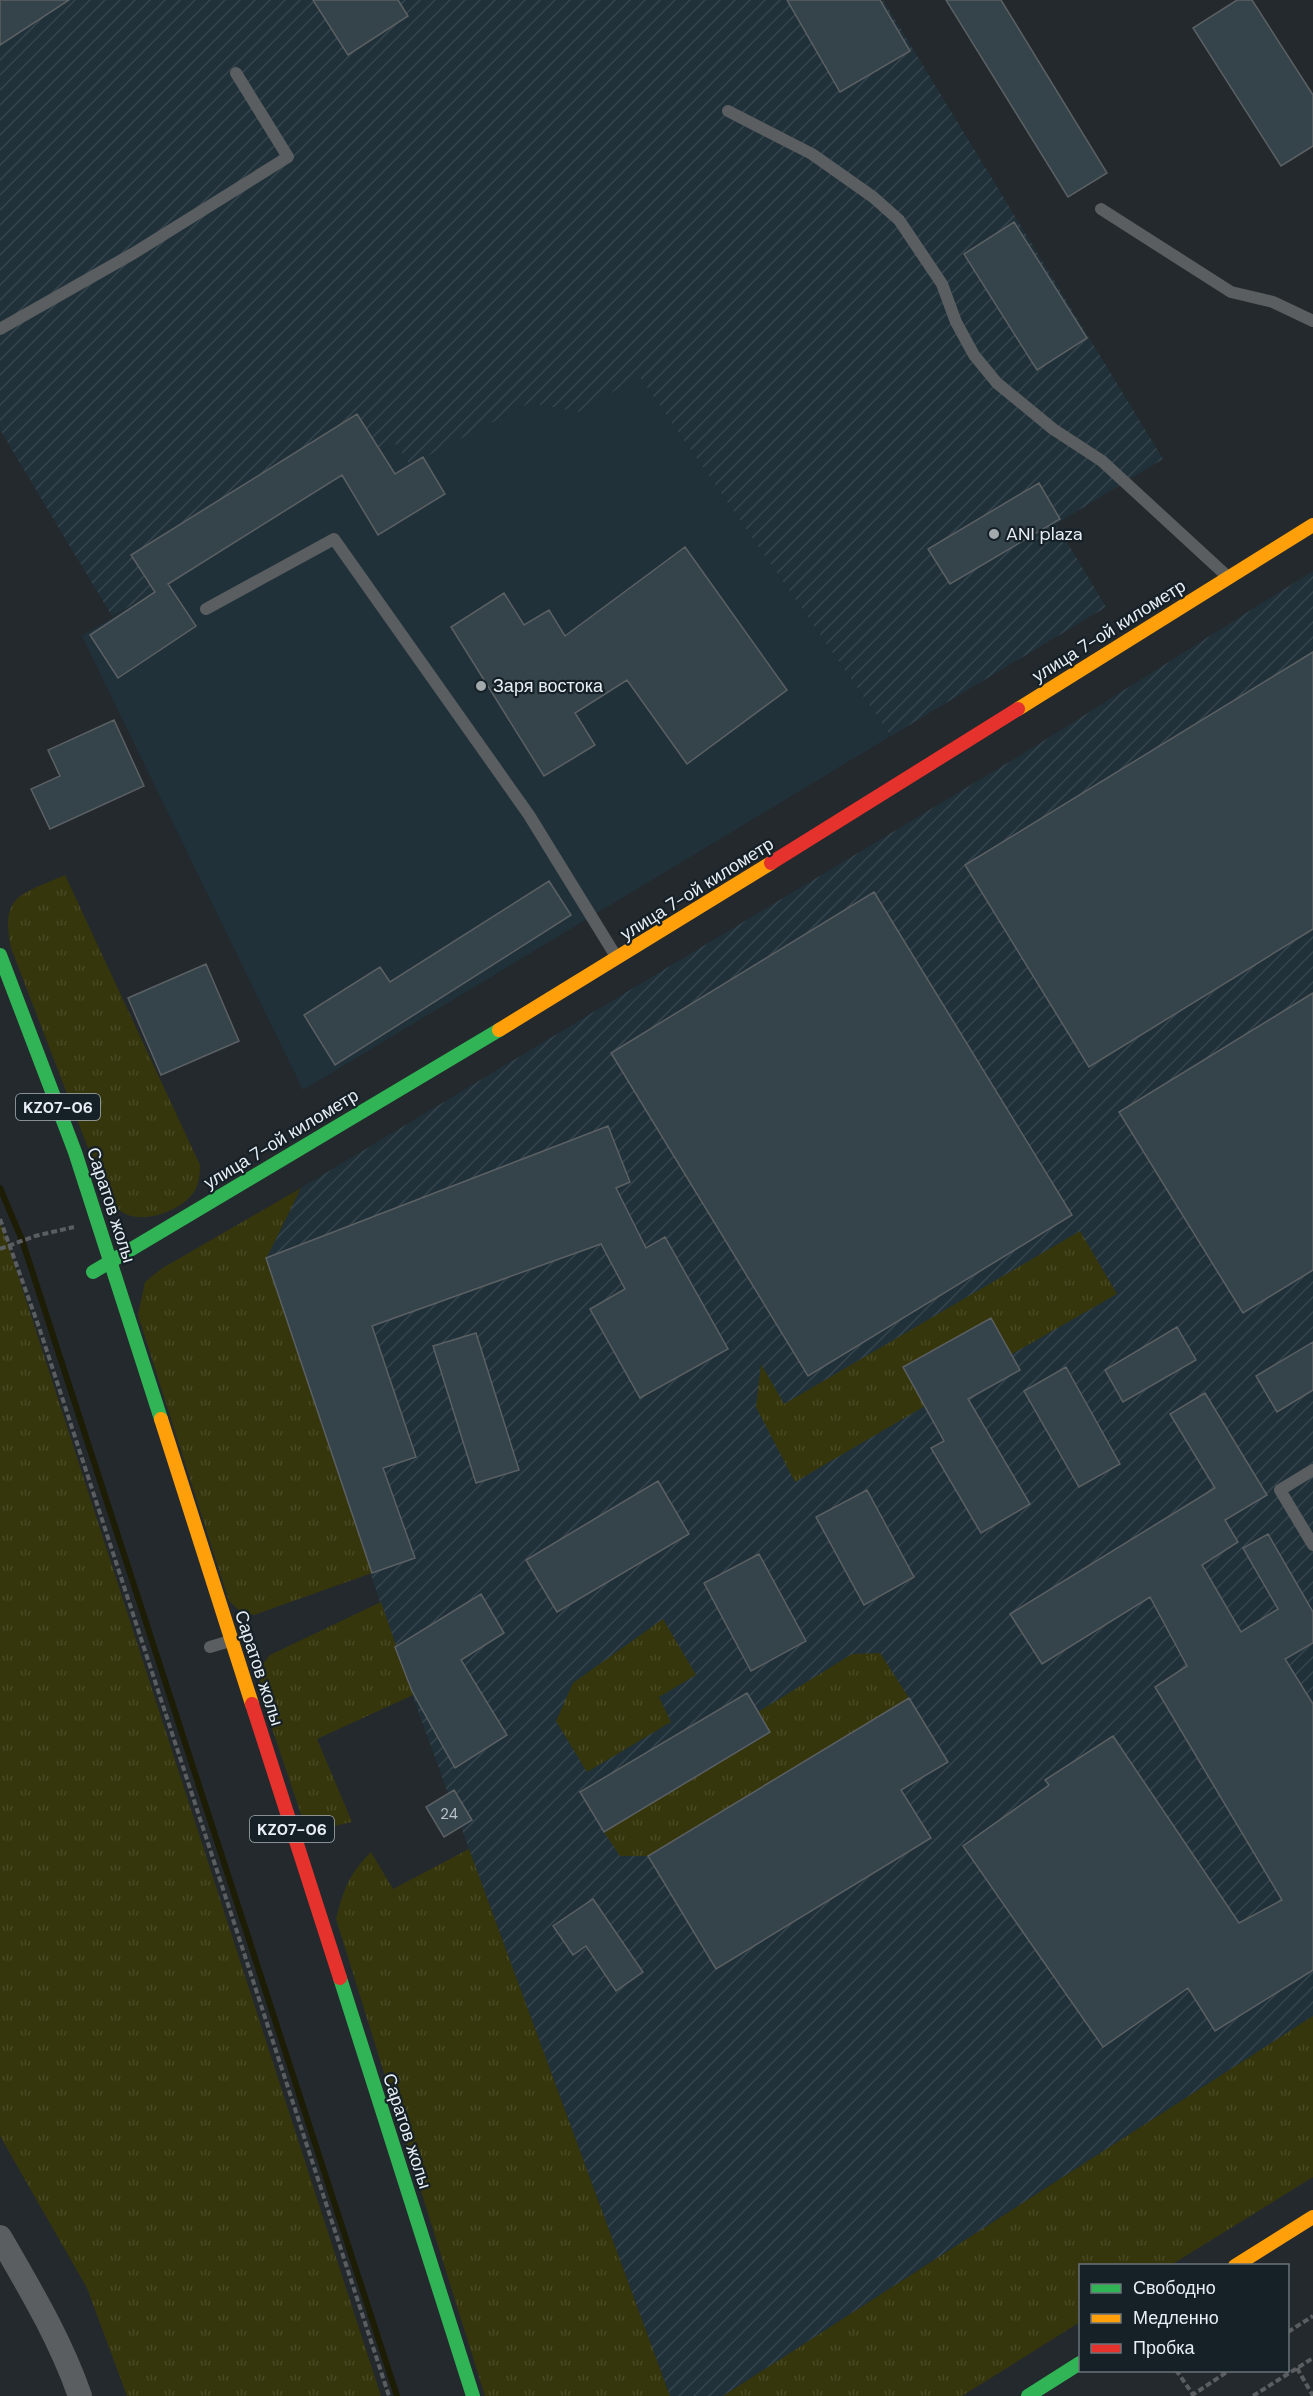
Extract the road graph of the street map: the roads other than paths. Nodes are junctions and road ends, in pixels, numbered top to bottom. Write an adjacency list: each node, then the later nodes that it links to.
1 (236, 73): 5 (lane)
2 (728, 111): 7 (lane)
3 (1101, 209): 4 (lane)
4 (1313, 321)
5 (0, 329)
6 (1313, 525): 7 (main road, улица 7-ой километр)
7 (1228, 578): 10 (main road, улица 7-ой километр)
8 (206, 609): 10 (lane)
9 (0, 955): 12 (main road, Саратов жолы / KZ07-06)
10 (618, 959): 12 (main road, улица 7-ой километр)
11 (78, 1226): 13 (main road, Саратов жолы)
12 (111, 1261): 13 (main road, улица 7-ой километр); 16 (main road, Саратов жолы / KZ07-06)
13 (95, 1279)
14 (1313, 1470): 15 (lane)
15 (1313, 1545)
16 (231, 1640): 17 (lane); 23 (main road, Саратов жолы / KZ07-06)
17 (210, 1647)
18 (1313, 2217): 20 (main road)
19 (0, 2237): 22 (street)
20 (1237, 2264)
21 (1079, 2364): 24 (main road)
22 (80, 2396)
23 (473, 2396)
24 (1028, 2396)

